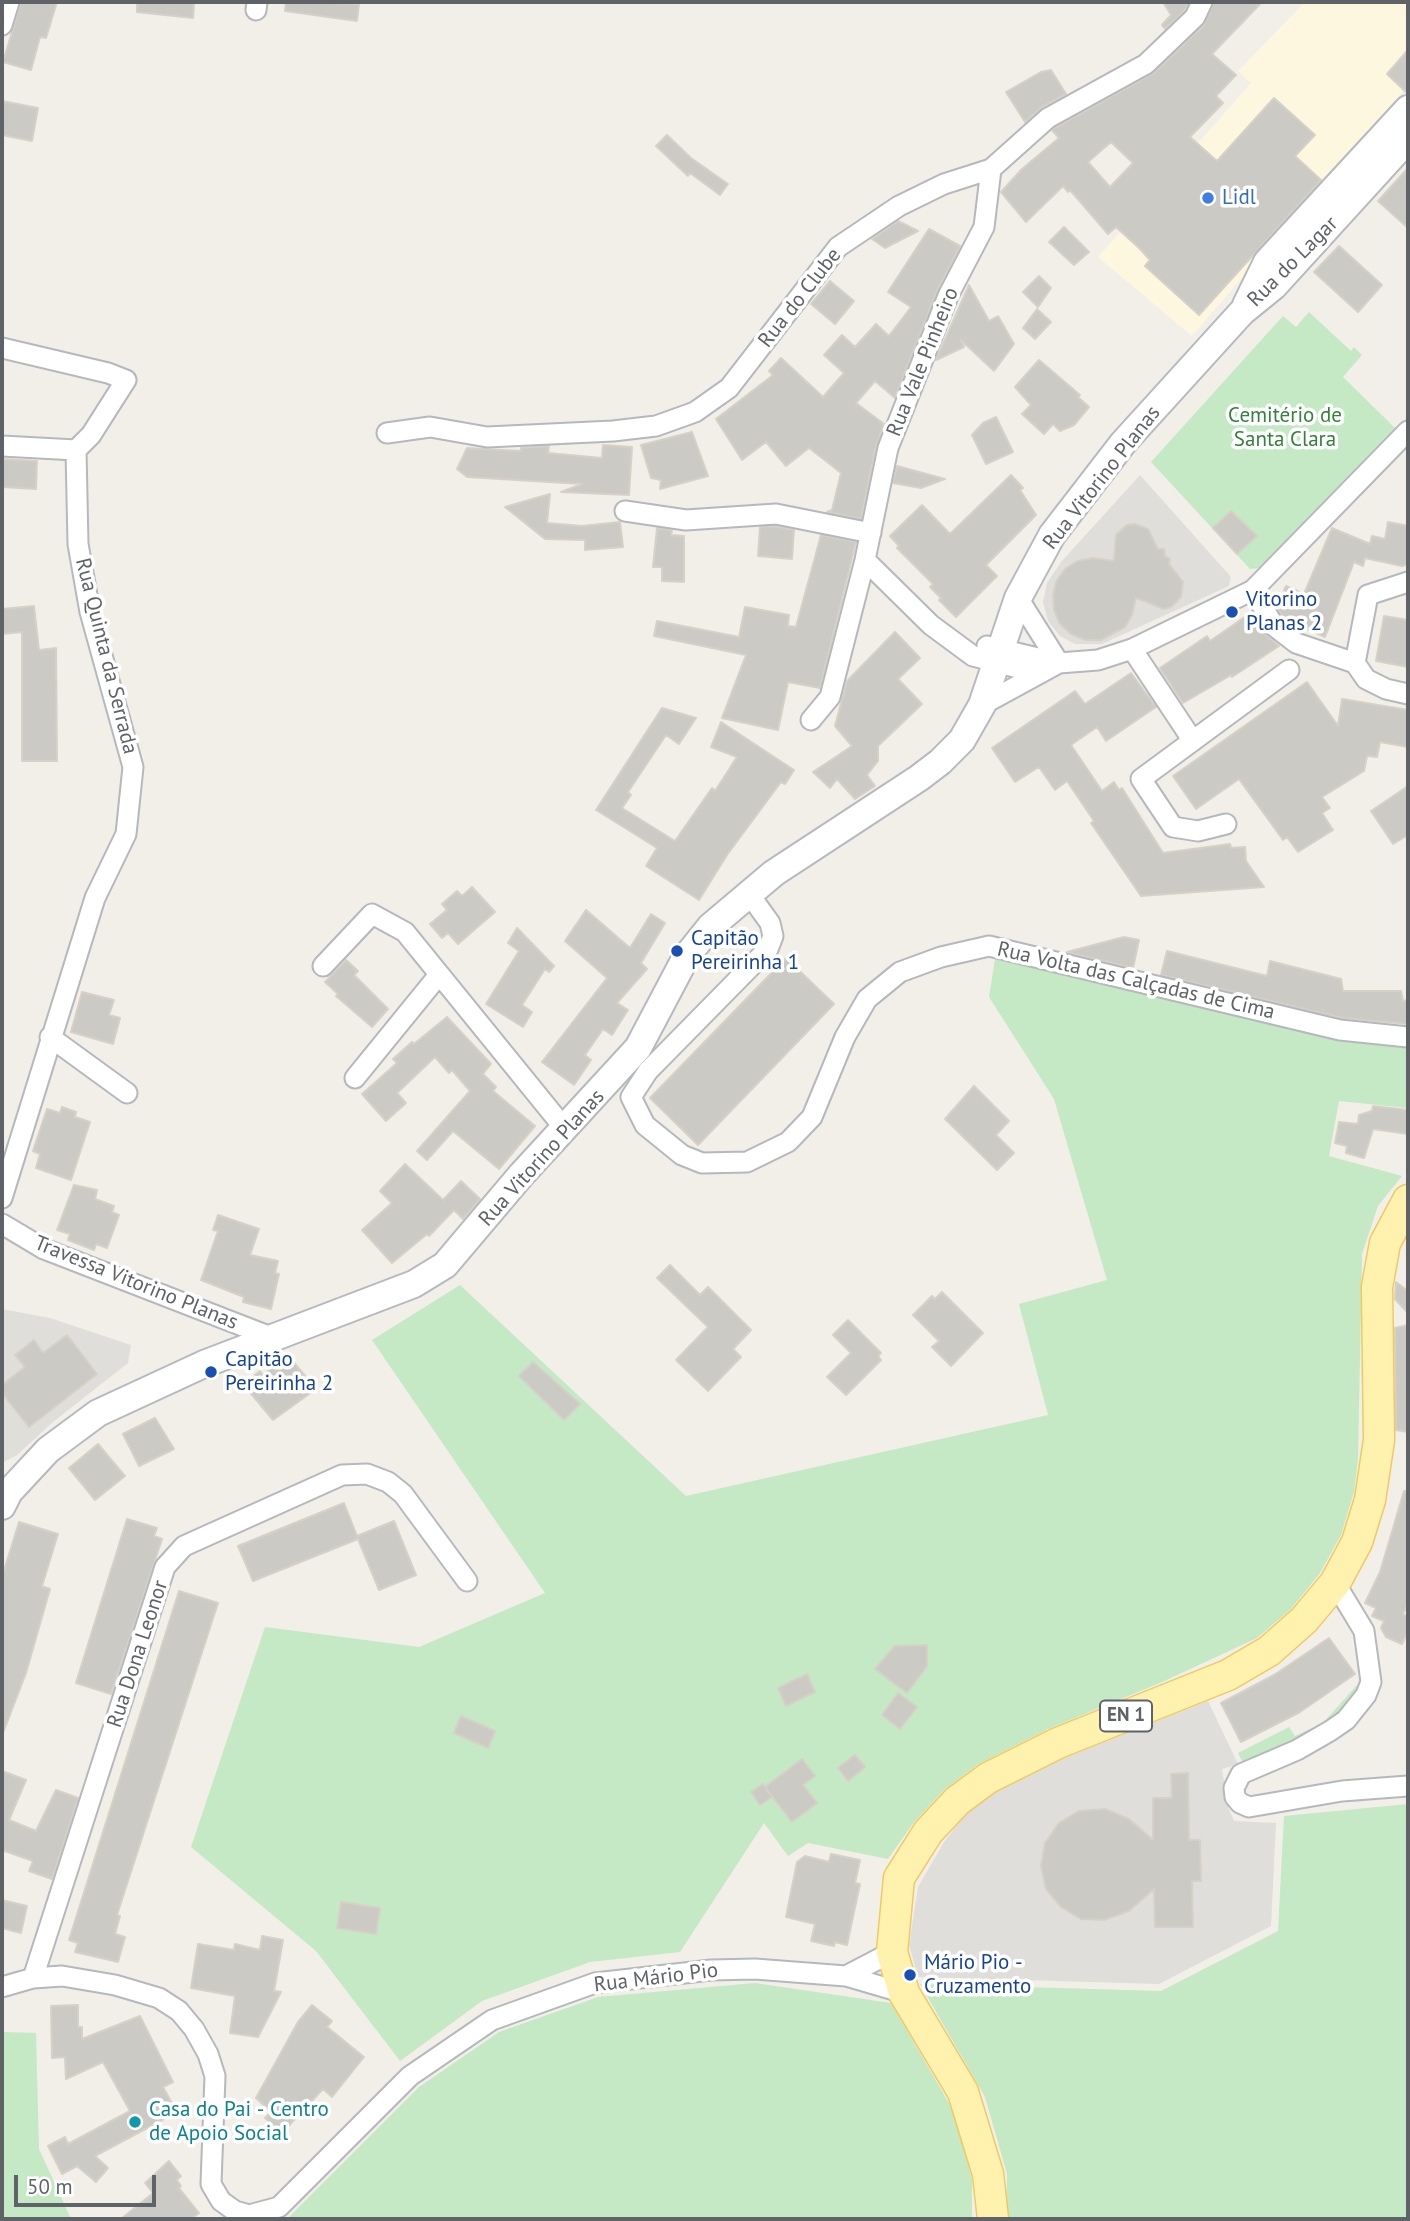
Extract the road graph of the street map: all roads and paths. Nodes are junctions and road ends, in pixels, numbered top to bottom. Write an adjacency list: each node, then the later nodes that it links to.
1 (9, 2): 3 (street)
2 (1202, 2): 7 (street, Rua do Clube)
3 (2, 25)
4 (1408, 109): 6 (street, Rua do Lagar)
5 (1408, 139): 6 (street, Rua do Lagar)
6 (1369, 166): 8 (street, Rua do Lagar)
7 (991, 169): 11 (street, Rua do Clube); 15 (street, Rua Vale Pinheiro)
8 (1242, 312): 19 (street, Rua Vitorino Planas)
9 (2, 348): 13 (street)
10 (1408, 431): 18 (street)
11 (387, 433)
12 (2, 446): 13 (street)
13 (76, 450): 34 (street, Rua Quinta da Serrada)
14 (625, 511): 15 (street)
15 (871, 533): 16 (street, Rua Vale Pinheiro)
16 (865, 560): 21 (street); 28 (street, Rua Vale Pinheiro)
17 (1408, 582): 23 (street)
18 (1253, 590): 20 (street); 23 (street)
19 (1018, 598): 21 (street, Rua Vitorino Planas); 22 (street)
20 (1132, 649): 22 (street); 29 (street)
21 (999, 656): 22 (street); 25 (street); 27 (street, Rua Vitorino Planas)
22 (1059, 663): 25 (street)
23 (1354, 663): 26 (street)
24 (1289, 670): 29 (street)
25 (1037, 673): 27 (street)
26 (1408, 694)
27 (982, 705): 31 (street, Rua Vitorino Planas)
28 (811, 720)
29 (1192, 741): 30 (street)
30 (1226, 824)
31 (749, 894): 35 (street, Rua Volta das Calçadas de Cima); 38 (street, Rua Vitorino Planas)
32 (323, 966): 33 (street)
33 (438, 976): 36 (street); 38 (street)
34 (50, 1037): 37 (street); 39 (street, Rua Quinta da Serrada)
35 (1408, 1037)
36 (355, 1078)
37 (127, 1093)
38 (565, 1129): 42 (street, Rua Vitorino Planas)
39 (2, 1198)
40 (1408, 1200): 45 (main road, EN 1)
41 (2, 1224): 42 (street, Travessa Vitorino Planas)
42 (271, 1337): 43 (street, Rua Vitorino Planas)
43 (4, 1496)
44 (467, 1581): 49 (street, Rua Dona Leonor)
45 (1335, 1583): 46 (street); 47 (main road, EN 1)
46 (1408, 1786)
47 (892, 1952): 48 (street); 51 (main road, EN 1)
48 (846, 1976): 51 (street, Rua Mário Pio); 52 (street, Rua Mário Pio)
49 (33, 1978): 50 (street, Rua Mário Pio); 52 (street, Rua Mário Pio)
50 (2, 1987)
51 (904, 1993): 53 (main road, EN 1)
52 (248, 2217)
53 (993, 2219)

